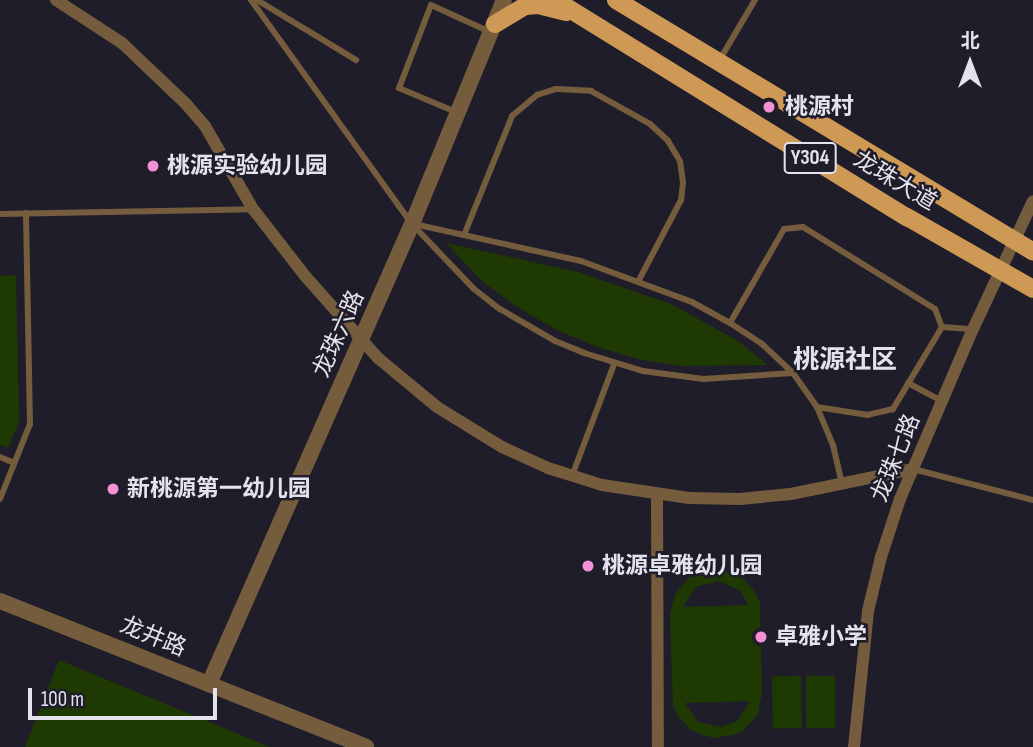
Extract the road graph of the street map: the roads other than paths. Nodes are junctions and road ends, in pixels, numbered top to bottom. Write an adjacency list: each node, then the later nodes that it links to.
1 (56, 0): 14 (street)
2 (251, 0): 17 (lane)
3 (257, 0): 10 (lane)
4 (504, 0): 9 (street, 龙珠六路)
5 (555, 0): 8 (main road, 龙珠大道 / Y304)
6 (616, 0): 11 (main road, 龙珠大道)
7 (755, 0): 11 (lane)
8 (590, 22): 9 (main road); 21 (main road, 龙珠大道 / Y304)
9 (494, 29): 12 (street, 龙珠六路); 12 (lane)
10 (356, 60)
11 (718, 63): 19 (main road, 龙珠大道)
12 (458, 113): 17 (street, 龙珠六路)
13 (1033, 201): 19 (street, 龙珠七路)
14 (253, 209): 16 (lane); 27 (street)
15 (0, 214): 16 (lane)
16 (26, 214): 34 (lane)
17 (412, 223): 18 (lane); 27 (street, 龙珠六路); 28 (lane)
18 (464, 236): 22 (lane); 22 (lane)
19 (1014, 242): 20 (main road, 龙珠大道); 21 (street, 龙珠七路)
20 (1033, 252)
21 (1000, 271): 23 (main road, 龙珠大道 / Y304); 26 (street, 龙珠七路)
22 (639, 280): 24 (lane)
23 (1033, 289)
24 (730, 323): 25 (lane); 29 (lane)
25 (942, 327): 26 (lane); 30 (lane)
26 (973, 329): 31 (street, 龙珠七路)
27 (361, 340): 36 (street); 42 (street, 龙珠六路)
28 (614, 364): 29 (lane); 36 (lane)
29 (793, 373): 32 (lane)
30 (908, 383): 31 (lane); 32 (lane)
31 (942, 401): 35 (street, 龙珠七路)
32 (817, 407): 37 (lane)
33 (0, 457): 34 (lane)
34 (15, 463): 39 (lane)
35 (913, 469): 37 (street); 40 (lane); 45 (street, 龙珠七路)
36 (572, 476): 38 (street)
37 (842, 484): 38 (street)
38 (657, 495): 44 (street)
39 (0, 499)
40 (1033, 500)
41 (0, 601): 42 (street, 龙井路)
42 (209, 684): 43 (street, 龙井路)
43 (366, 747)
44 (658, 747)
45 (854, 747)

